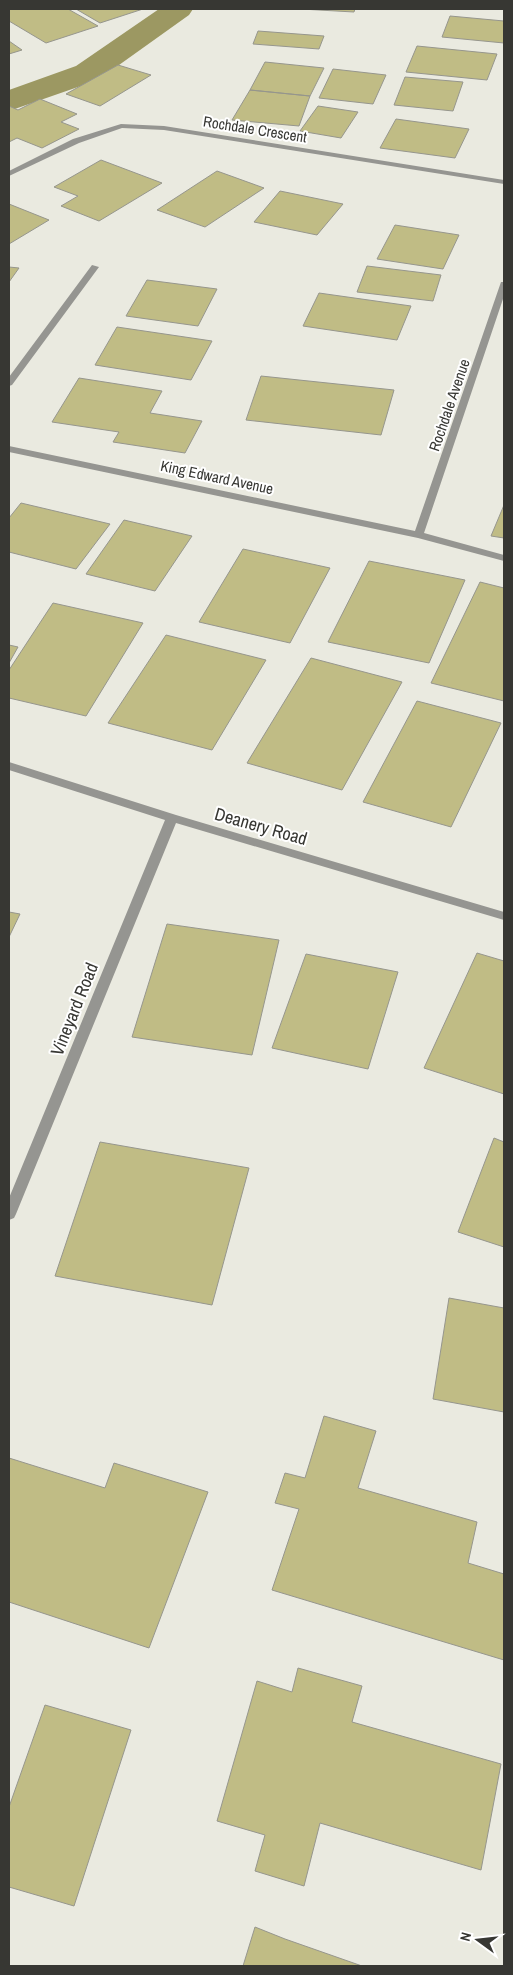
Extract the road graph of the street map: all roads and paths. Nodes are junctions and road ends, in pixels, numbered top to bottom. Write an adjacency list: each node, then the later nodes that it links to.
1 (9, 174): 2 (street, Rochdale Crescent)
2 (504, 182)
3 (95, 267): 5 (street)
4 (504, 284): 7 (street, Rochdale Avenue)
5 (9, 383)
6 (9, 449): 7 (street, King Edward Avenue)
7 (419, 535): 8 (street, King Edward Avenue)
8 (504, 558)
9 (9, 766): 10 (street, Deanery Road)
10 (172, 818): 11 (street, Deanery Road); 12 (street, Vineyard Road)
11 (504, 916)
12 (9, 1214)

